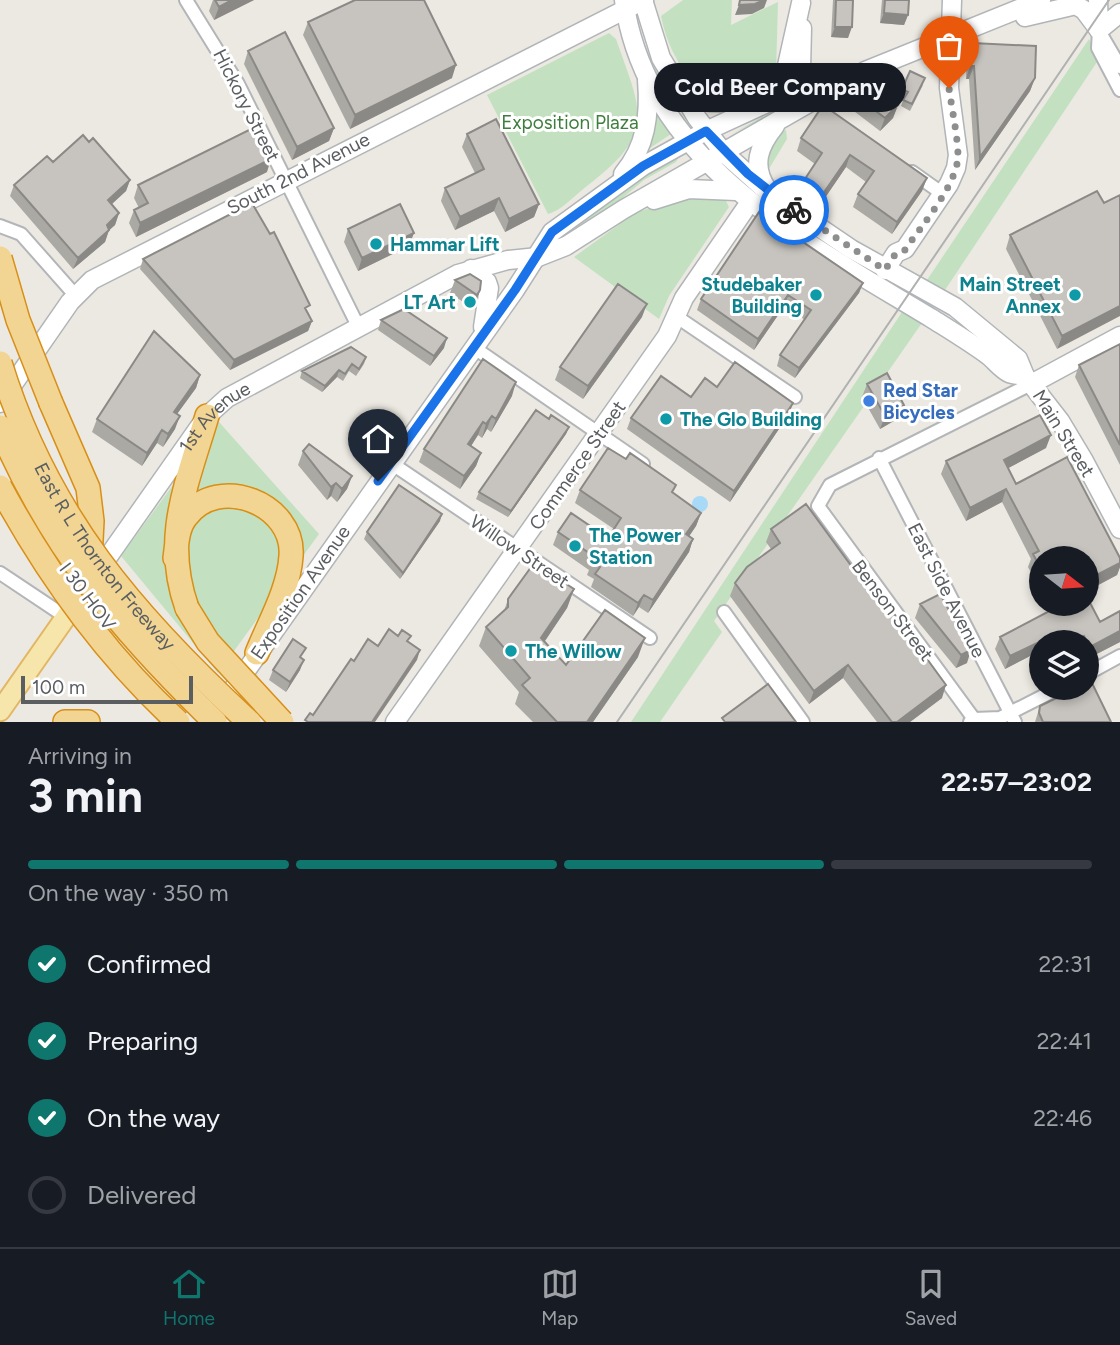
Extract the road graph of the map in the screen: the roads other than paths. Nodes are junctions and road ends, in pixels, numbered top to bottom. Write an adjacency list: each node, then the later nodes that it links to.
1 (186, 0): 24 (street, Hickory Street)
2 (644, 0): 7 (main road, South 2nd Avenue); 13 (main road, Main Street)
3 (952, 0): 10 (main road)
4 (1041, 0): 9 (main road)
5 (1098, 0): 8 (main road)
6 (801, 2): 15 (main road); 17 (main road)
7 (625, 5): 12 (main road); 24 (main road, South 2nd Avenue)
8 (1112, 20): 9 (main road); 11 (street); 14 (street)
9 (990, 22): 10 (main road, Exposition Avenue)
10 (950, 35): 16 (main road, Exposition Avenue); 27 (main road)
11 (1120, 67)
12 (646, 73): 20 (main road, Main Street); 25 (main road)
13 (674, 80): 17 (main road); 19 (main road, Main Street)
14 (1120, 90)
15 (788, 96): 16 (main road, Exposition Avenue); 17 (main road, Exposition Avenue)
16 (819, 99): 18 (main road, Exposition Avenue)
17 (767, 103): 19 (main road, Exposition Avenue)
18 (778, 121): 21 (main road, Exposition Avenue); 26 (main road)
19 (706, 131): 20 (main road, Exposition Avenue); 21 (main road, Main Street)
20 (688, 140): 22 (main road, Main Street); 25 (main road, Exposition Avenue)
21 (723, 152): 22 (main road, Exposition Avenue); 26 (main road, Main Street)
22 (706, 162): 28 (main road, Main Street); 29 (main road, Exposition Avenue)
23 (901, 164): 27 (street)
24 (285, 180): 37 (main road, South 2nd Avenue); 39 (street, Hickory Street)
25 (612, 187): 32 (main road, Exposition Avenue)
26 (770, 194): 35 (main road, Main Street)
27 (943, 194): 31 (main road)
28 (743, 196): 29 (main road); 38 (main road, Commerce Street); 43 (main road, Main Street)
29 (624, 209): 32 (main road, Exposition Avenue)
30 (0, 226): 37 (street)
31 (905, 250): 35 (main road); 36 (main road)
32 (537, 257): 34 (main road, 1st Avenue); 41 (main road, Exposition Avenue)
33 (0, 258): 58 (highway, bridge)
34 (471, 269): 39 (main road, 1st Avenue); 41 (main road)
35 (885, 270): 36 (main road, Main Street)
36 (929, 292): 43 (main road, Main Street)
37 (75, 295): 45 (main road, South 2nd Avenue)
38 (677, 317): 44 (street); 48 (main road, Commerce Street)
39 (358, 326): 46 (main road, 1st Avenue)
40 (1120, 336): 43 (main road)
41 (477, 341): 48 (street); 51 (main road, Exposition Avenue)
42 (0, 363): 75 (highway, East R L Thornton Freeway, bridge)
43 (1029, 380): 50 (street); 54 (main road, Main Street)
44 (794, 397)
45 (0, 403)
46 (207, 416): 56 (highway); 58 (main road, 1st Avenue)
47 (0, 427): 74 (highway, I 30 HOV, bridge)
48 (599, 434): 52 (street); 55 (main road, Commerce Street)
49 (0, 451): 72 (highway, I 30 HOV)
50 (879, 458): 67 (street, East Side Avenue); 68 (street, Benson Street)
51 (391, 463): 55 (street, Willow Street); 62 (main road, Exposition Avenue)
52 (659, 475)
53 (0, 487): 71 (highway, bridge)
54 (1120, 529)
55 (518, 550): 61 (street, Willow Street); 77 (main road, Commerce Street)
56 (175, 558): 62 (highway); 76 (highway, bridge)
57 (0, 573): 60 (street)
58 (89, 584): 60 (main road, 1st Avenue)
59 (724, 612): 78 (street)
60 (66, 617): 66 (main road, 1st Avenue)
61 (650, 638)
62 (257, 653): 73 (main road, Exposition Avenue)
63 (1120, 656): 64 (street)
64 (1099, 667)
65 (1041, 700): 67 (street)
66 (0, 711)
67 (1013, 718): 68 (street)
68 (972, 720)
69 (65, 722): 70 (highway)
70 (88, 722)
71 (178, 722)
72 (202, 722)
73 (210, 722)
74 (215, 722)
75 (249, 722)
76 (282, 722)
77 (395, 722)
78 (803, 722)

